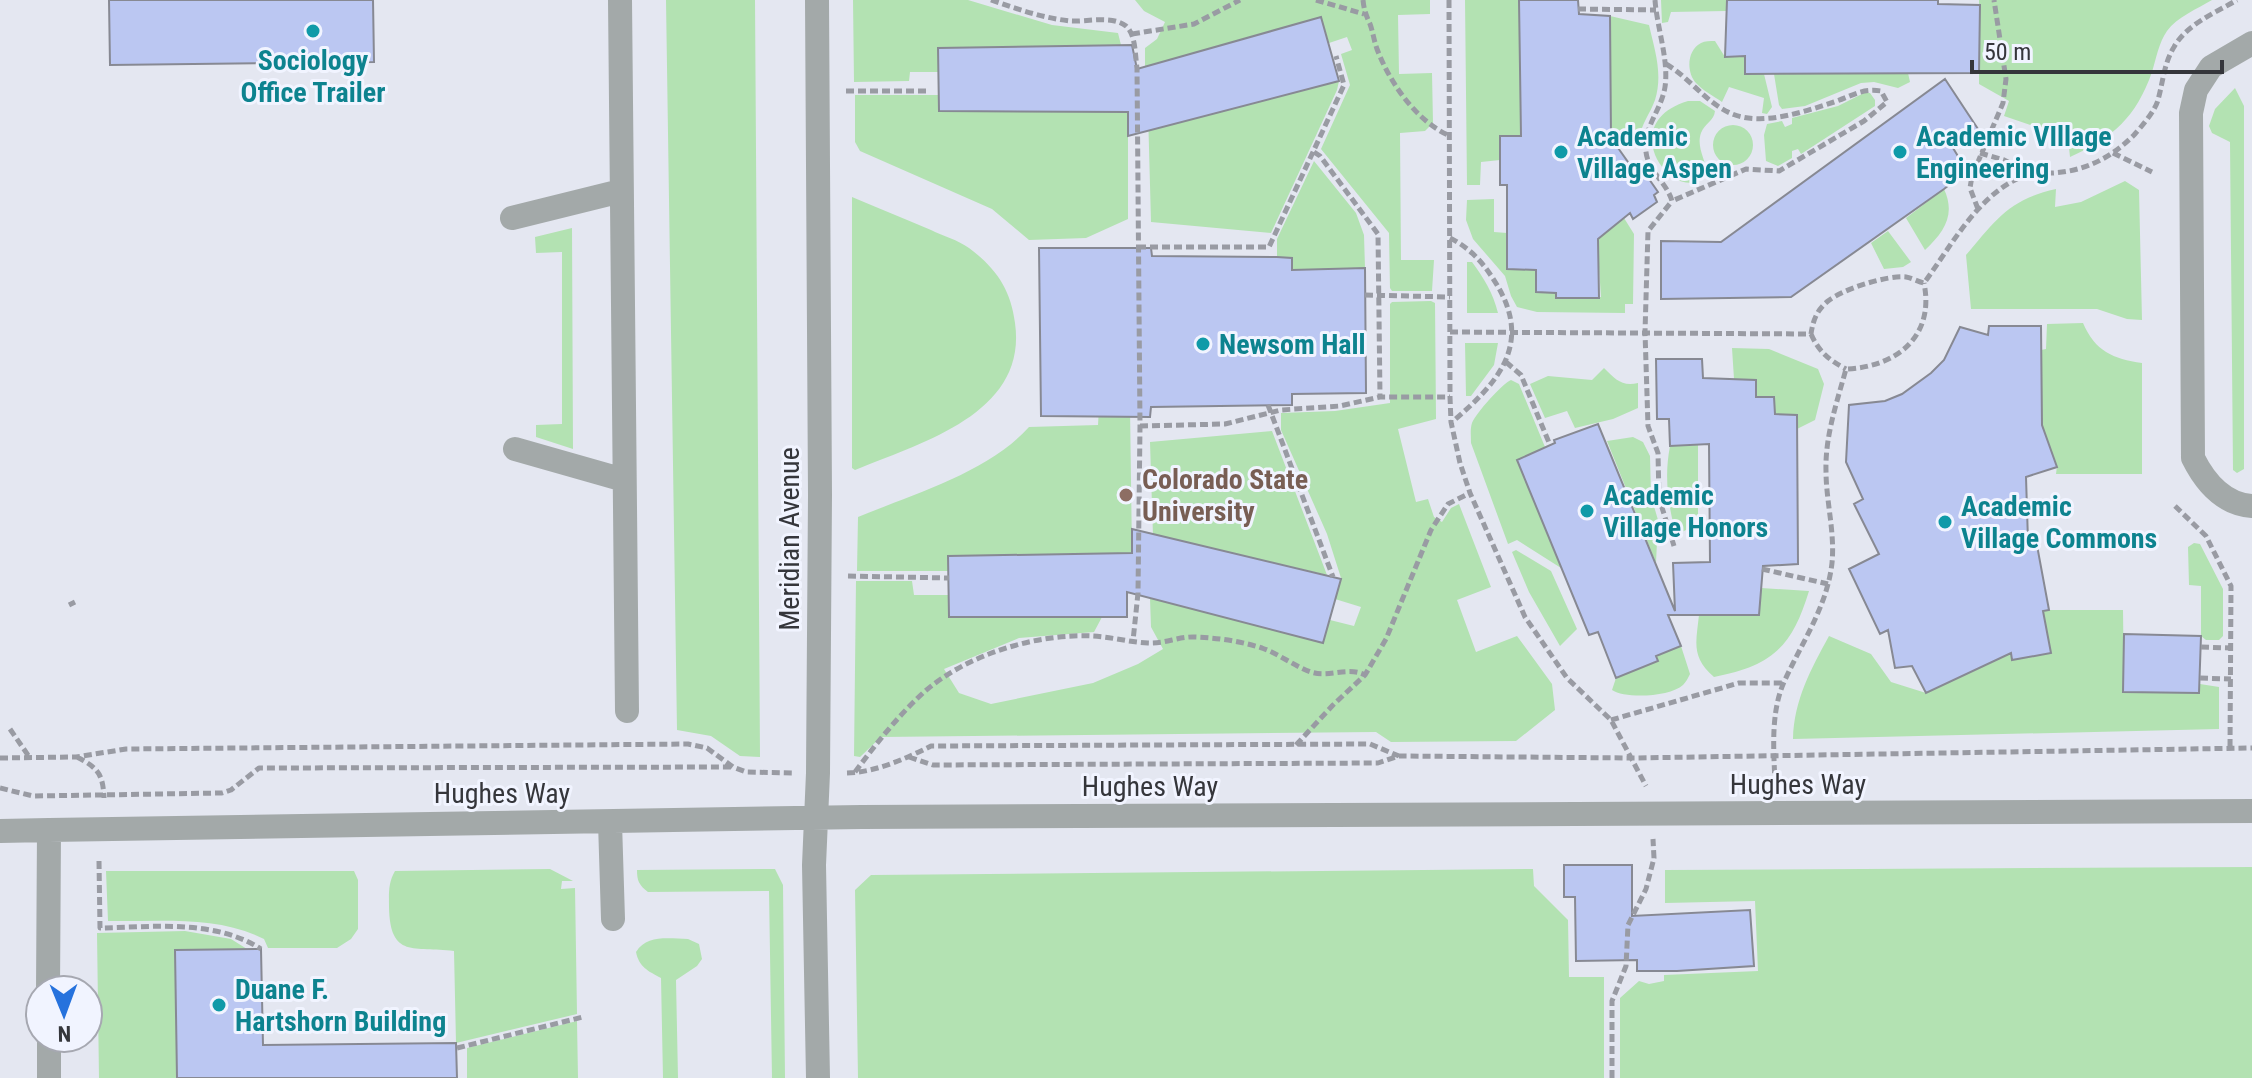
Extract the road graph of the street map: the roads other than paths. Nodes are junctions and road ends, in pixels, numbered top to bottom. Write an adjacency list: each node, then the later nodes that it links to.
1 (620, 0): 4 (street)
2 (817, 0): 11 (street, Meridian Avenue)
3 (2252, 43): 8 (street)
4 (621, 191): 5 (street); 7 (street)
5 (512, 218)
6 (515, 449): 7 (street)
7 (624, 480): 9 (street)
8 (2252, 506)
9 (627, 711)
10 (2252, 811): 11 (street, Hughes Way)
11 (816, 818): 12 (street, Hughes Way); 19 (street, Meridian Avenue)
12 (610, 822): 13 (street, Hughes Way); 15 (street)
13 (49, 830): 14 (street, Hughes Way); 16 (street)
14 (0, 831)
15 (613, 919)
16 (48, 974)
17 (49, 1054): 18 (street)
18 (49, 1078)
19 (818, 1078)

